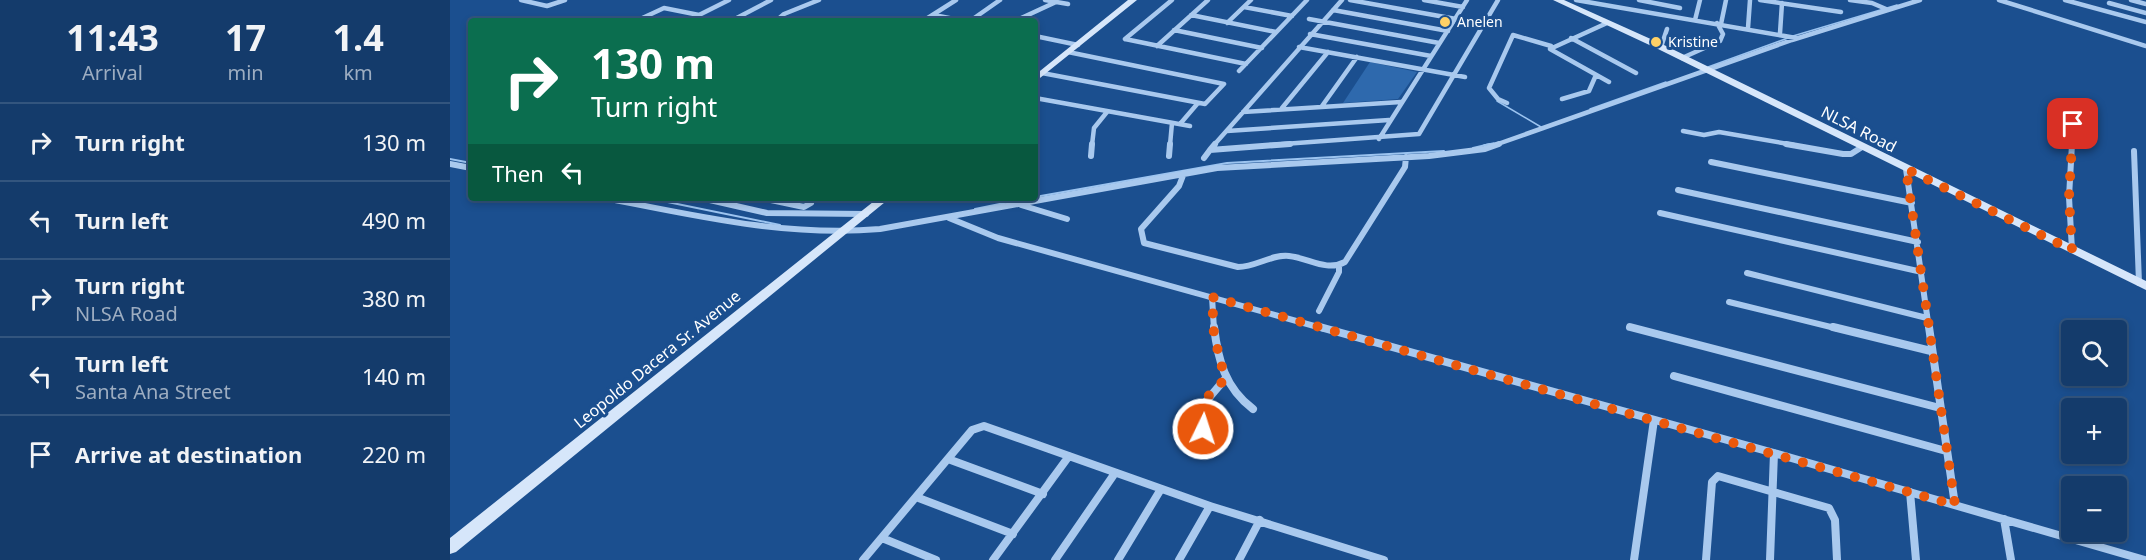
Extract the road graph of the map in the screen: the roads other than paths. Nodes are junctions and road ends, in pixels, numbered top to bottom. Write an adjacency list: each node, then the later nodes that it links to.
1 (521, 0): 2 (street)
2 (565, 0)
3 (729, 0): 50 (street)
4 (771, 0): 57 (street)
5 (819, 0): 58 (street)
6 (956, 0): 51 (street)
7 (1000, 0): 61 (street)
8 (1045, 0): 34 (street)
9 (1133, 0): 82 (main road)
10 (1172, 0): 83 (street)
11 (1207, 0): 52 (street)
12 (1251, 0): 41 (street)
13 (1298, 0): 33 (street)
14 (1342, 0): 46 (street)
15 (1350, 0): 64 (street)
16 (1424, 0): 42 (street)
17 (1467, 0): 42 (street)
18 (1498, 0): 99 (street)
19 (1557, 0): 69 (main road, NLSA Road)
20 (1575, 0): 54 (street)
21 (1639, 0): 35 (street)
22 (1682, 0): 44 (street)
23 (1700, 0): 65 (street)
24 (1726, 0): 70 (street)
25 (1750, 0): 71 (street)
26 (1760, 0): 38 (street)
27 (1802, 0): 43 (street)
28 (1850, 0): 36 (street)
29 (1920, 0): 45 (street)
30 (1999, 0): 85 (street)
31 (2064, 0): 47 (street)
32 (2131, 0): 40 (street)
33 (1306, 1): 53 (street)
34 (1056, 2): 39 (street); 62 (street)
35 (1656, 2): 44 (street)
36 (1871, 2): 45 (street)
37 (2110, 2): 47 (street); 49 (street)
38 (1782, 3): 43 (street); 76 (street)
39 (1068, 4)
40 (2146, 4)
41 (1244, 7): 53 (street); 68 (street)
42 (1463, 7): 64 (street)
43 (1802, 7): 48 (street)
44 (1680, 8): 54 (street)
45 (1886, 9): 79 (street)
46 (1333, 10): 66 (street); 74 (street)
47 (2106, 11): 67 (street)
48 (1841, 12)
49 (2146, 13)
50 (699, 15): 55 (street); 56 (street)
51 (934, 15): 59 (street); 60 (street)
52 (1191, 15): 68 (street); 73 (street)
53 (1292, 16): 75 (street)
54 (1677, 17): 65 (street)
55 (642, 18)
56 (693, 18)
57 (737, 18)
58 (779, 18)
59 (928, 18)
60 (949, 18)
61 (974, 18)
62 (1021, 18)
63 (1309, 19): 66 (street)
64 (1456, 19): 74 (street)
65 (1695, 20): 70 (street)
66 (1321, 22): 77 (street); 81 (street)
67 (2146, 22)
68 (1227, 23): 75 (street)
69 (1607, 23): 80 (street); 87 (main road, NLSA Road)
70 (1719, 23): 71 (street); 93 (street)
71 (1748, 28): 76 (street)
72 (1667, 29): 87 (street)
73 (1174, 30): 83 (street); 88 (street)
74 (1448, 31): 81 (street)
75 (1276, 32): 88 (street)
76 (1780, 33): 79 (street)
77 (1310, 34): 86 (street); 91 (street)
78 (1038, 37): 82 (street)
79 (1793, 37): 96 (street)
80 (1571, 38): 84 (street); 98 (street)
81 (1439, 43): 91 (street)
82 (1078, 45): 89 (main road)
83 (1157, 46): 94 (street)
84 (1551, 46): 100 (street); 108 (street)
85 (2146, 46)
86 (1299, 47): 90 (street); 112 (street)
87 (1661, 47): 93 (main road, NLSA Road)
88 (1262, 48): 94 (street)
89 (1068, 52): 101 (main road); 107 (street)
90 (1328, 52): 92 (street); 110 (street)
91 (1431, 56): 95 (street)
92 (1357, 57): 95 (street); 109 (street)
93 (1682, 58): 96 (main road, NLSA Road)
94 (1246, 64): 97 (street)
95 (1423, 69): 99 (street); 106 (street)
96 (1705, 70): 121 (main road, NLSA Road); 126 (street)
97 (1239, 71)
98 (1636, 73)
99 (1454, 75): 102 (street); 120 (street)
100 (1596, 75): 103 (street); 105 (street)
101 (1038, 76): 107 (street)
102 (1465, 77)
103 (1609, 82)
104 (1038, 99): 111 (street)
105 (1562, 99)
106 (1401, 102): 109 (street); 113 (street)
107 (1198, 103): 115 (street)
108 (1507, 103)
109 (1322, 106): 110 (street)
110 (1282, 108): 112 (street)
111 (1107, 112): 114 (street); 124 (street)
112 (1242, 112): 119 (street)
113 (1389, 120): 119 (street); 120 (street)
114 (1172, 123): 115 (street); 125 (street)
115 (1179, 124): 117 (street)
116 (2073, 124): 149 (street)
117 (1190, 126)
118 (1683, 130): 121 (street)
119 (1227, 131): 122 (street)
120 (1379, 138): 122 (street)
121 (1862, 147): 131 (main road, NLSA Road)
122 (1210, 150): 127 (street)
123 (2134, 151): 153 (street)
124 (1091, 156)
125 (1169, 156)
126 (1406, 157): 132 (street); 150 (street)
127 (1204, 158)
128 (1711, 162): 142 (street)
129 (450, 164): 130 (street)
130 (468, 167)
131 (1906, 169): 142 (street); 149 (main road, NLSA Road)
132 (1184, 173): 134 (street); 150 (street)
133 (1678, 190): 148 (street)
134 (1038, 200)
135 (621, 201): 147 (street)
136 (720, 201): 144 (street)
137 (775, 201): 140 (street)
138 (879, 201): 144 (main road, Leopoldo Dacera Sr. Avenue)
139 (1034, 201): 141 (street)
140 (812, 203)
141 (1018, 204): 145 (street); 146 (street)
142 (1912, 204): 148 (street)
143 (1660, 213): 151 (street)
144 (866, 214): 147 (main road, Leopoldo Dacera Sr. Avenue)
145 (946, 217): 147 (street); 154 (street)
146 (1067, 219)
147 (840, 234): 182 (main road, Leopoldo Dacera Sr. Avenue)
148 (1918, 243): 151 (street)
149 (2072, 250): 153 (main road, NLSA Road)
150 (1339, 266): 156 (street)
151 (1922, 272): 157 (street)
152 (1747, 273): 157 (street)
153 (2143, 285)
154 (1212, 297): 161 (street); 164 (street)
155 (1729, 302): 159 (street)
156 (1319, 311)
157 (1927, 318): 159 (street)
158 (1630, 327): 162 (street)
159 (1931, 351): 162 (street)
160 (1674, 376): 166 (street)
161 (1225, 379): 163 (street); 165 (street)
162 (1940, 408): 166 (street)
163 (1252, 409)
164 (1654, 420): 167 (street); 191 (street)
165 (1203, 429)
166 (1946, 452): 176 (street)
167 (1774, 453): 172 (street); 173 (street)
168 (1069, 456): 169 (street); 170 (street); 174 (street)
169 (948, 459): 174 (street); 175 (street)
170 (1115, 473): 171 (street); 186 (street)
171 (1161, 489): 177 (street); 187 (street)
172 (1773, 490): 192 (street); 193 (street); 194 (street)
173 (1910, 492): 176 (street); 195 (street)
174 (1043, 494): 180 (street)
175 (915, 497): 180 (street); 181 (street)
176 (1955, 505): 178 (street)
177 (1210, 506): 179 (street); 188 (street)
178 (2004, 519): 196 (street); 197 (street)
179 (1260, 520): 189 (street); 190 (street)
180 (1013, 534): 185 (street)
181 (882, 538): 183 (street); 184 (street)
182 (450, 547)
183 (863, 560)
184 (936, 560)
185 (993, 560)
186 (1055, 560)
187 (1118, 560)
188 (1179, 560)
189 (1239, 560)
190 (1384, 560)
191 (1634, 560)
192 (1706, 560)
193 (1770, 560)
194 (1837, 560)
195 (1916, 560)
196 (2011, 560)
197 (2145, 560)

